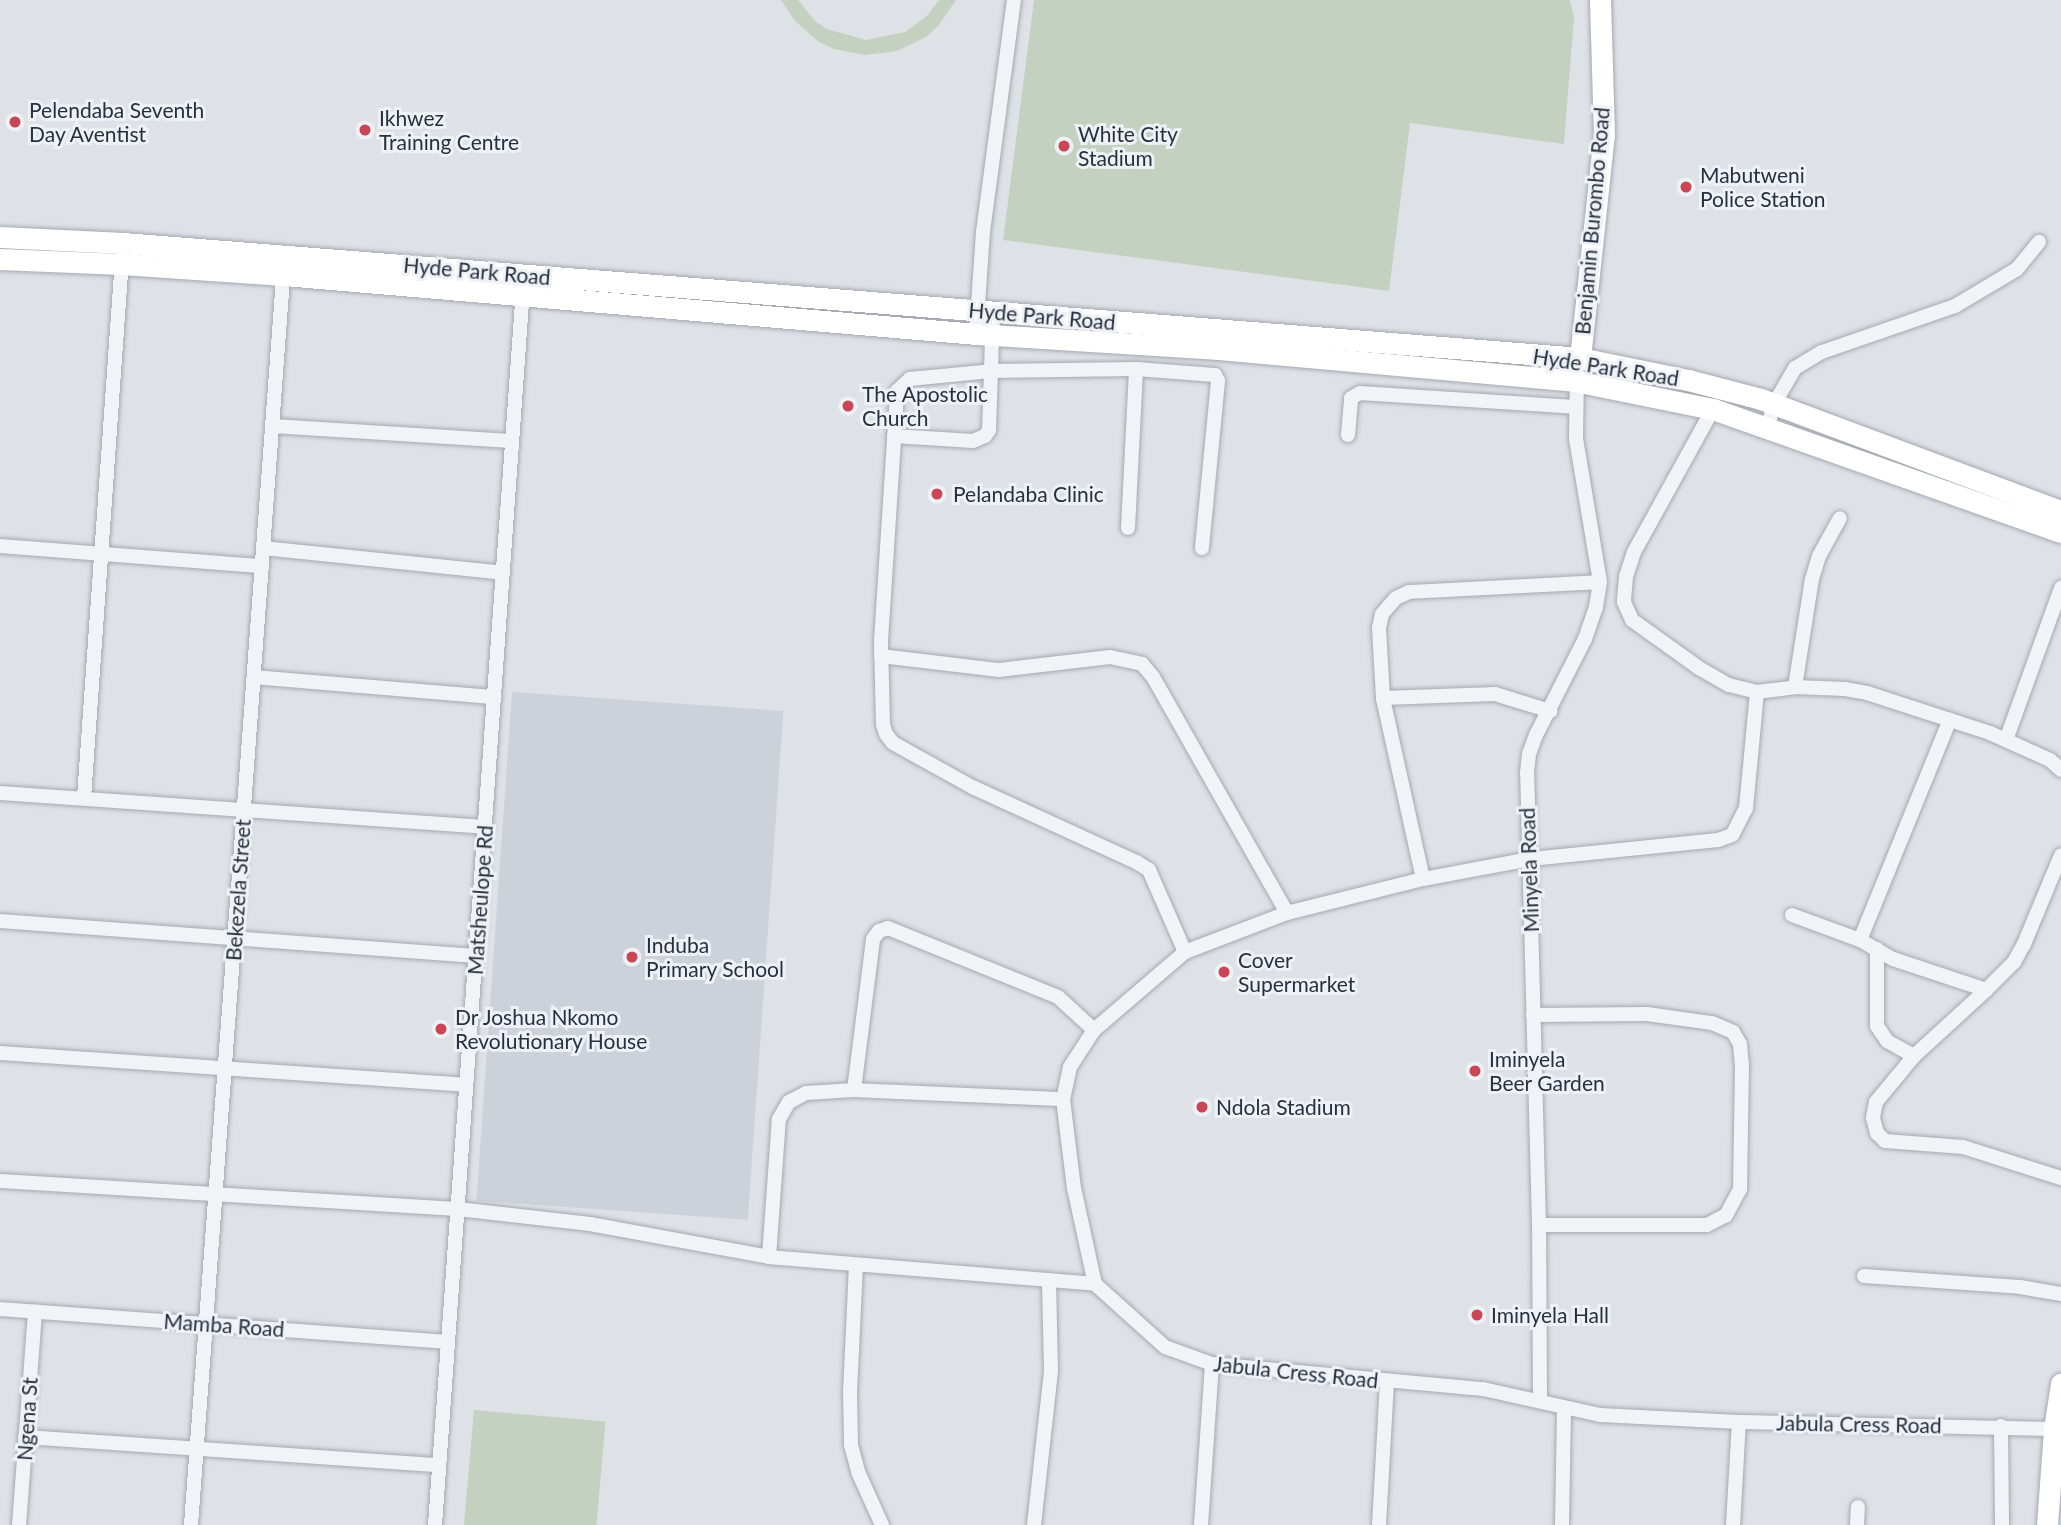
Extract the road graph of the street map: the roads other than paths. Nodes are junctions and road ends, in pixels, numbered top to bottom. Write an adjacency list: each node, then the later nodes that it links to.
1 (1014, 0): 9 (street)
2 (1600, 0): 11 (street, Benjamin Burombo Road)
3 (0, 237): 5 (street, Hyde Park Road)
4 (2039, 242): 15 (street)
5 (122, 253): 6 (street, Hyde Park Road); 7 (street, Hyde Park Road); 30 (street)
6 (0, 259)
7 (284, 265): 8 (street, Hyde Park Road); 18 (street, Bekezela Street)
8 (523, 285): 9 (street, Hyde Park Road); 10 (street, Hyde Park Road); 22 (street, Matsheulope Rd)
9 (985, 312): 10 (street); 11 (street, Hyde Park Road)
10 (984, 335): 13 (street); 14 (street, Hyde Park Road)
11 (1580, 359): 14 (street, Minyela Road); 15 (street, Hyde Park Road)
12 (1136, 369): 13 (street); 25 (street); 29 (street)
13 (991, 371): 21 (street); 21 (street)
14 (1576, 381): 16 (street, Minyela Road); 17 (street, Hyde Park Road)
15 (1774, 404): 19 (street); 23 (street, Hyde Park Road)
16 (1574, 407): 20 (street); 33 (street, Minyela Road)
17 (1713, 409): 19 (street, Hyde Park Road); 38 (street)
18 (272, 426): 22 (street); 28 (street, Bekezela Street)
19 (1768, 426): 26 (street, Hyde Park Road)
20 (1348, 435)
21 (894, 436): 35 (street)
22 (512, 441): 32 (street, Matsheulope Rd)
23 (2061, 511)
24 (1840, 518): 37 (street)
25 (1128, 528)
26 (2061, 532)
27 (0, 546): 30 (street)
28 (263, 548): 31 (street, Bekezela Street); 32 (street)
29 (1202, 548)
30 (102, 552): 31 (street); 46 (street)
31 (262, 566): 36 (street, Bekezela Street)
32 (503, 573): 39 (street, Matsheulope Rd)
33 (1600, 582): 40 (street); 41 (street, Minyela Road)
34 (2061, 588): 43 (street)
35 (881, 656): 52 (street); 58 (street)
36 (254, 677): 39 (street); 47 (street, Bekezela Street)
37 (1796, 687): 38 (street); 42 (street)
38 (1757, 692): 50 (street)
39 (494, 697): 48 (street, Matsheulope Rd)
40 (1383, 698): 41 (street); 51 (street)
41 (1550, 711): 50 (street, Minyela Road)
42 (1950, 720): 43 (street); 56 (street)
43 (2006, 740): 44 (street)
44 (2061, 770)
45 (0, 793): 46 (street)
46 (84, 798): 47 (street)
47 (244, 810): 48 (street); 55 (street, Bekezela Street)
48 (485, 827): 59 (street, Matsheulope Rd)
49 (2061, 855): 60 (street)
50 (1530, 859): 51 (street); 61 (street, Minyela Road)
51 (1423, 879): 52 (street)
52 (1287, 913): 58 (street)
53 (1792, 915): 56 (street)
54 (0, 921): 55 (street)
55 (234, 939): 59 (street); 65 (street, Bekezela Street)
56 (1860, 940): 57 (street)
57 (1877, 949): 60 (street); 64 (street)
58 (1185, 952): 62 (street)
59 (476, 956): 66 (street, Matsheulope Rd)
60 (1986, 990): 64 (street)
61 (1533, 1015): 73 (street, Minyela Road); 73 (street)
62 (1094, 1030): 67 (street); 68 (street)
63 (0, 1053): 65 (street)
64 (1914, 1056): 69 (street)
65 (225, 1068): 66 (street); 71 (street, Bekezela Street)
66 (467, 1085): 72 (street, Matsheulope Rd)
67 (854, 1090): 68 (street); 74 (street)
68 (1063, 1099): 78 (street)
69 (2061, 1178)
70 (0, 1181): 71 (street)
71 (215, 1194): 72 (street); 82 (street, Bekezela Street)
72 (458, 1209): 74 (street); 83 (street, Matsheulope Rd)
73 (1539, 1225): 87 (street, Minyela Road)
74 (769, 1257): 75 (street)
75 (856, 1265): 77 (street); 99 (street)
76 (1864, 1276): 79 (street)
77 (1049, 1280): 78 (street); 100 (street)
78 (1095, 1284): 84 (street, Jabula Cress Road)
79 (2061, 1294)
80 (0, 1309): 81 (street, Mamba Road)
81 (35, 1312): 82 (street, Mamba Road); 92 (street, Ngena St)
82 (206, 1323): 83 (street, Mamba Road); 93 (street, Bekezela Street)
83 (448, 1342): 94 (street, Matsheulope Rd)
84 (1212, 1364): 85 (street, Jabula Cress Road); 101 (street)
85 (1387, 1382): 87 (street, Jabula Cress Road); 102 (street)
86 (2061, 1384): 91 (street)
87 (1540, 1400): 88 (street, Jabula Cress Road)
88 (1564, 1408): 89 (street, Jabula Cress Road); 103 (street)
89 (1739, 1422): 90 (street, Jabula Cress Road); 104 (street)
90 (2001, 1426): 91 (street, Jabula Cress Road); 106 (street)
91 (2054, 1429): 107 (street)
92 (25, 1437): 93 (street); 96 (street, Ngena St)
93 (196, 1451): 94 (street); 97 (street, Bekezela Street)
94 (439, 1465): 98 (street, Matsheulope Rd)
95 (1858, 1507): 105 (street)
96 (19, 1525)
97 (191, 1525)
98 (435, 1525)
99 (882, 1525)
100 (1034, 1525)
101 (1201, 1525)
102 (1379, 1525)
103 (1562, 1525)
104 (1733, 1525)
105 (1857, 1525)
106 (2003, 1525)
107 (2047, 1525)

